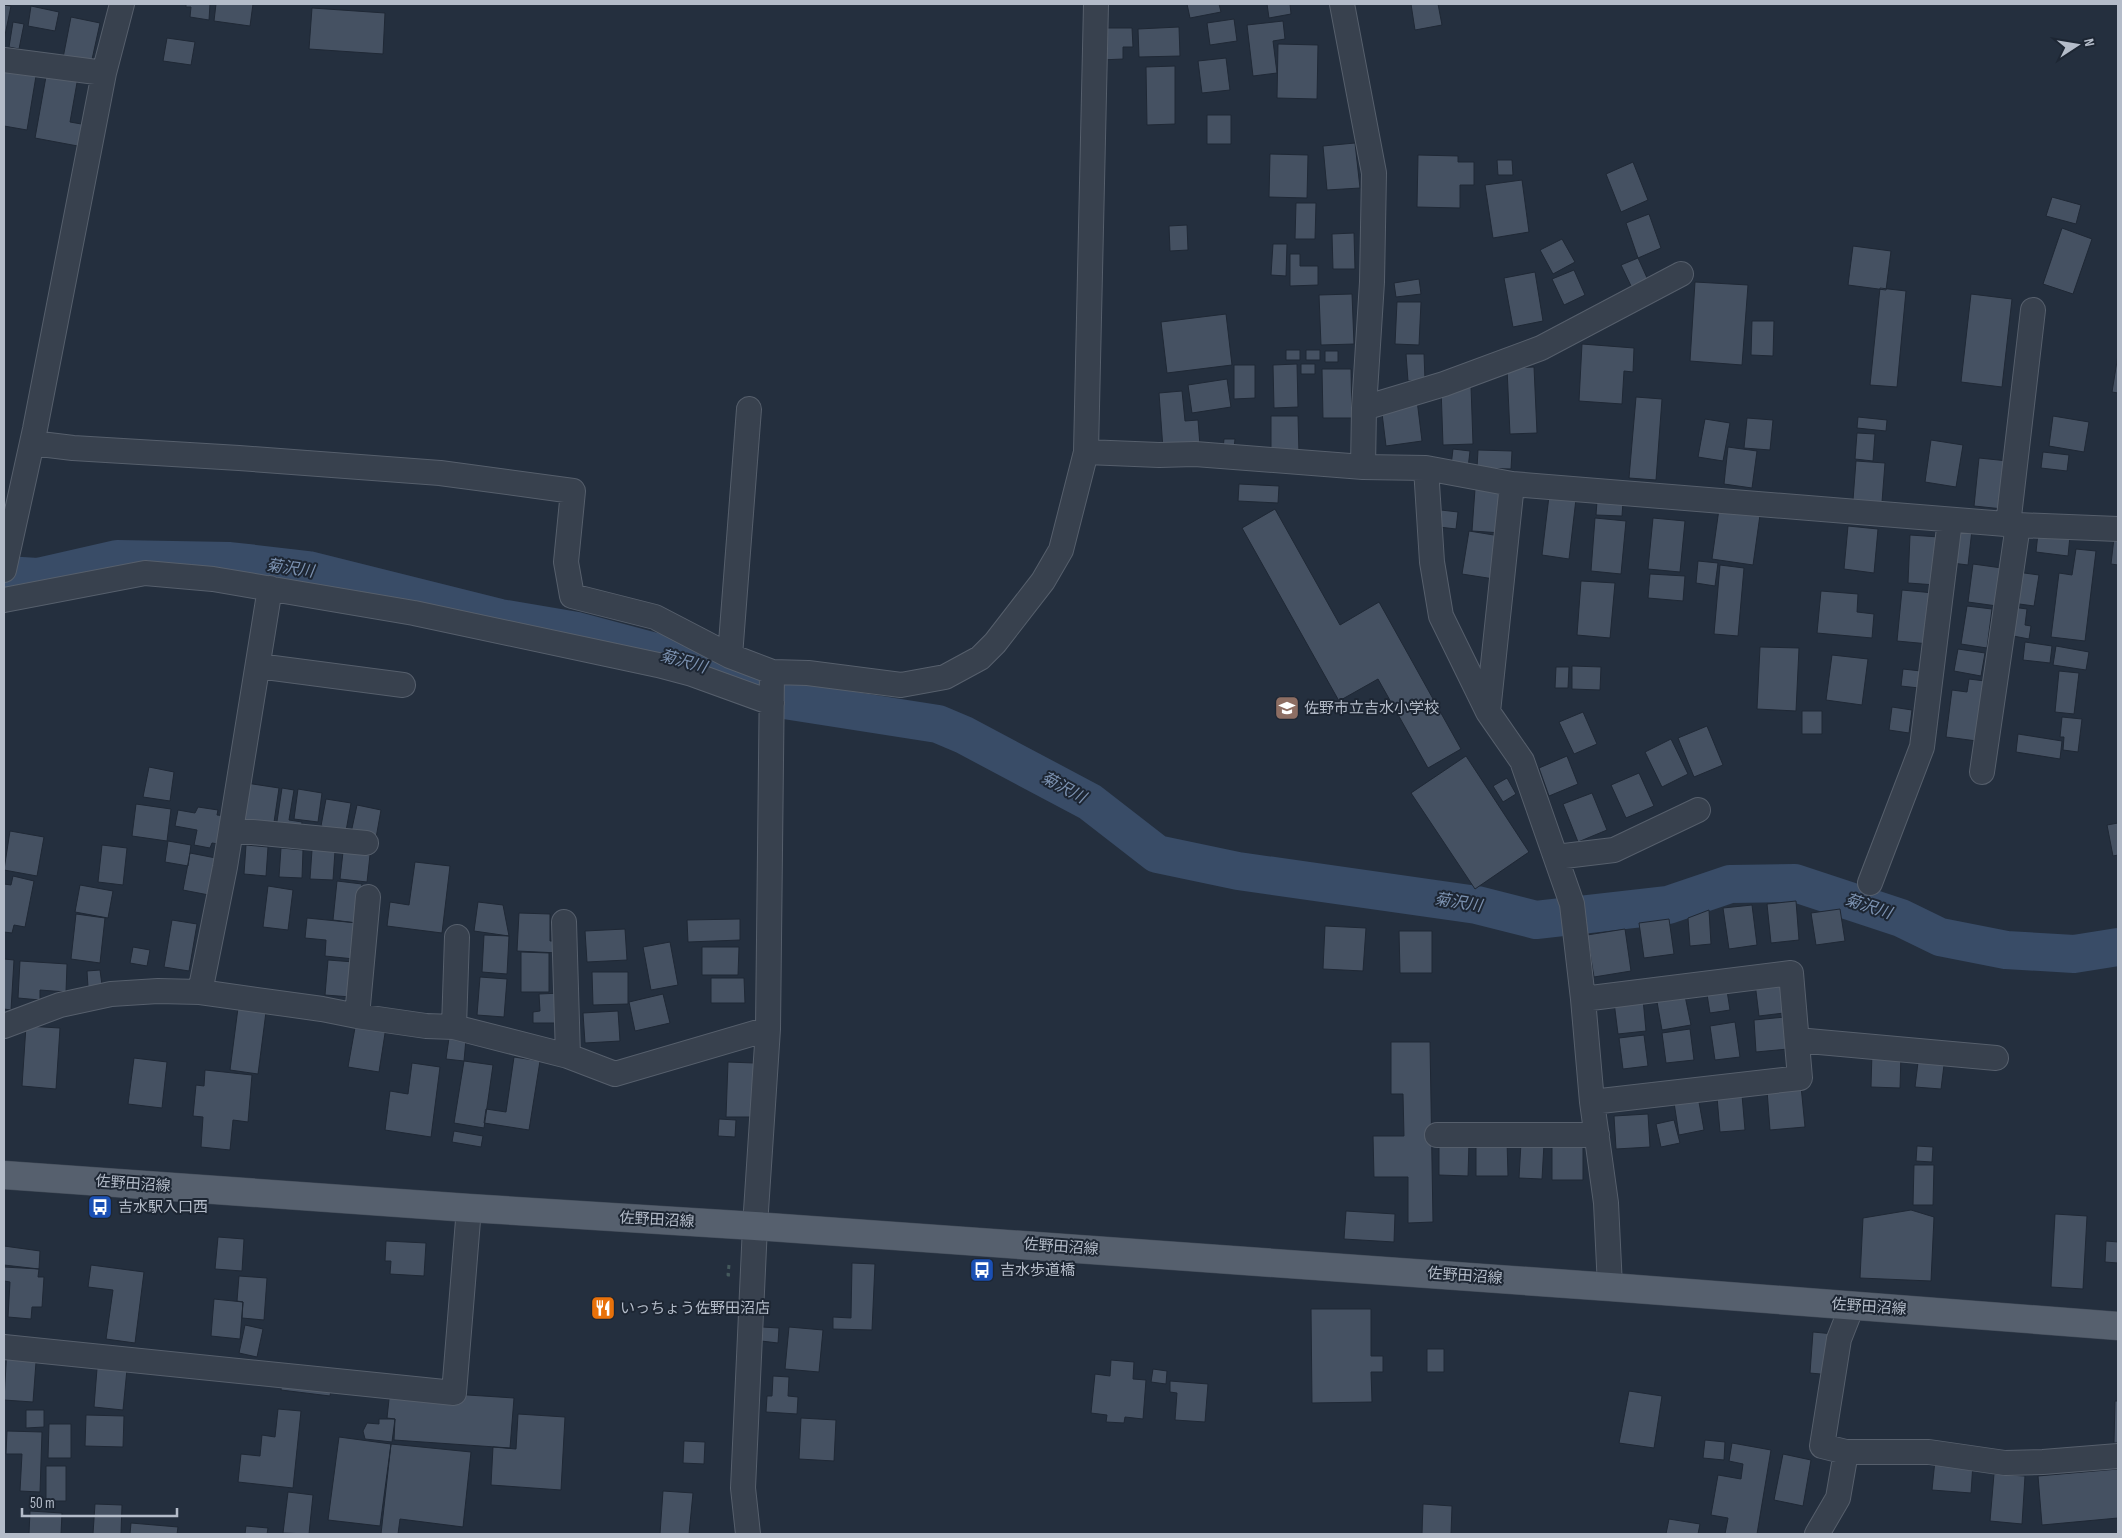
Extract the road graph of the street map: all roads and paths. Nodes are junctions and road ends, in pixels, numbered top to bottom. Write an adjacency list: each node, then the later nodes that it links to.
1 (122, 4): 5 (street)
2 (1096, 4): 11 (street)
3 (1342, 4): 8 (street)
4 (4, 60): 5 (street)
5 (104, 74): 10 (street)
6 (1681, 274): 8 (street)
7 (2034, 310): 16 (street)
8 (1364, 408): 12 (street)
9 (749, 409): 21 (street)
10 (32, 443): 18 (street); 21 (street)
11 (1086, 452): 12 (street); 23 (street)
12 (1363, 467): 13 (street)
13 (1426, 468): 14 (street); 26 (street)
14 (1512, 484): 15 (street); 26 (street)
15 (1950, 520): 16 (street); 32 (street)
16 (2013, 525): 17 (street); 27 (street)
17 (2118, 530)
18 (4, 570)
19 (270, 588): 20 (street); 22 (street); 25 (street)
20 (4, 600)
21 (730, 656): 23 (street)
22 (258, 666): 24 (street); 29 (street)
23 (772, 672): 25 (street)
24 (403, 685)
25 (772, 703): 41 (street)
26 (1488, 712): 31 (street)
27 (1982, 772)
28 (1698, 810): 31 (street)
29 (232, 830): 30 (street); 36 (street)
30 (366, 842)
31 (1556, 857): 37 (street)
32 (1870, 883)
33 (368, 897): 38 (street)
34 (564, 922): 43 (street)
35 (457, 937): 40 (street)
36 (200, 992): 38 (street); 39 (street)
37 (1583, 998): 42 (street); 45 (street)
38 (357, 1016): 40 (street)
39 (4, 1026)
40 (454, 1027): 43 (street)
41 (768, 1029): 43 (street); 50 (street)
42 (1797, 1040): 44 (street); 45 (street)
43 (568, 1056)
44 (1996, 1058)
45 (1592, 1102): 47 (street)
46 (1437, 1134): 47 (street)
47 (1597, 1135): 51 (street)
48 (4, 1175): 49 (main road, 佐野田沼線)
49 (469, 1208): 50 (main road, 佐野田沼線); 54 (street)
50 (755, 1226): 51 (main road, 佐野田沼線); 57 (street)
51 (1610, 1286): 52 (main road, 佐野田沼線)
52 (1852, 1306): 53 (main road, 佐野田沼線); 55 (street)
53 (2118, 1326)
54 (4, 1347)
55 (1846, 1452): 56 (street); 58 (street)
56 (2118, 1456)
57 (748, 1534)
58 (1817, 1534)

